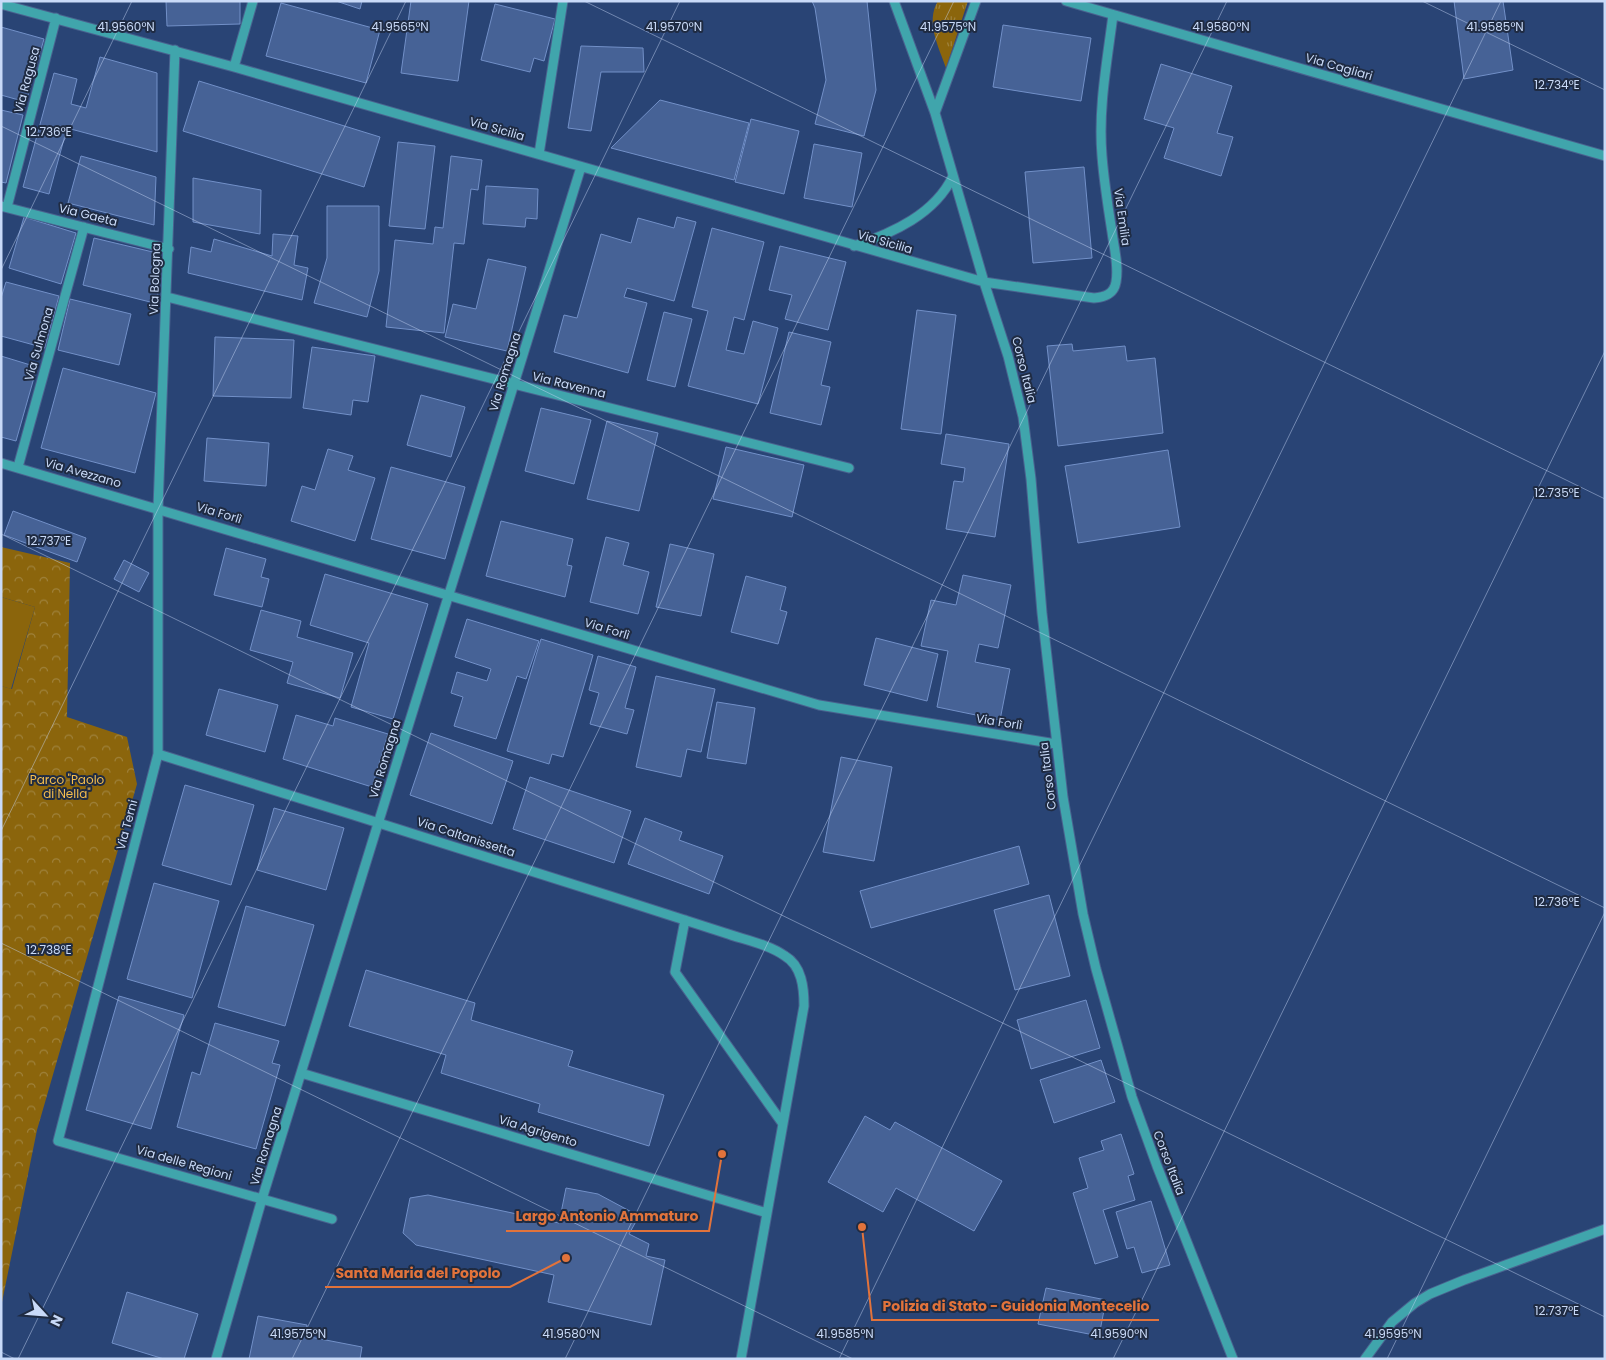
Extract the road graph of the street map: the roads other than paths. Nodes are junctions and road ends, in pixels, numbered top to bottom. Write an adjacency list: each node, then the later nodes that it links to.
1 (253, 1): 10 (street)
2 (563, 1): 12 (street)
3 (894, 1): 11 (street, Corso Italia)
4 (976, 1): 11 (street)
5 (1066, 1): 7 (street, Via Cagliari)
6 (1, 4): 8 (street, Via Sicilia)
7 (1113, 15): 13 (street, Via Cagliari); 20 (street, Via Emilia)
8 (56, 18): 9 (street, Via Sicilia); 16 (street, Via Ragusa)
9 (175, 50): 10 (street, Via Sicilia); 19 (street, Via Bologna)
10 (234, 67): 12 (street, Via Sicilia)
11 (935, 113): 15 (street, Corso Italia)
12 (539, 154): 14 (street, Via Sicilia)
13 (1605, 156)
14 (581, 167): 18 (street, Via Sicilia); 22 (street, Via Romagna)
15 (953, 176): 18 (street); 20 (street, Corso Italia)
16 (4, 206): 17 (street, Via Gaeta)
17 (84, 227): 19 (street, Via Gaeta); 24 (street, Via Sulmona)
18 (854, 246): 20 (street, Via Sicilia)
19 (169, 249): 21 (street, Via Bologna)
20 (984, 282): 28 (street, Corso Italia)
21 (167, 297): 22 (street, Via Ravenna); 26 (street, Via Bologna)
22 (514, 384): 25 (street, Via Ravenna); 27 (street, Via Romagna)
23 (1, 463): 24 (street, Via Avezzano)
24 (18, 467): 26 (street, Via Avezzano)
25 (849, 468)
26 (158, 508): 27 (street, Via Forlì); 29 (street, Via Terni)
27 (449, 595): 28 (street, Via Forlì); 30 (street, Via Romagna)
28 (1056, 744): 41 (street, Corso Italia)
29 (158, 754): 30 (street, Via Caltanissetta); 34 (street, Via Terni)
30 (379, 822): 31 (street, Via Caltanissetta); 32 (street, Via Romagna)
31 (685, 920): 33 (street); 33 (street, Via Caltanissetta)
32 (301, 1074): 35 (street, Via Romagna); 36 (street, Via Agrigento)
33 (783, 1124): 36 (street, Via Caltanissetta)
34 (58, 1140): 35 (street, Via delle Regioni)
35 (262, 1198): 37 (street, Via delle Regioni); 39 (street, Via Romagna)
36 (767, 1213): 40 (street, Via Caltanissetta)
37 (332, 1219)
38 (1605, 1229): 42 (street)
39 (216, 1359)
40 (741, 1359)
41 (1233, 1359)
42 (1365, 1359)

